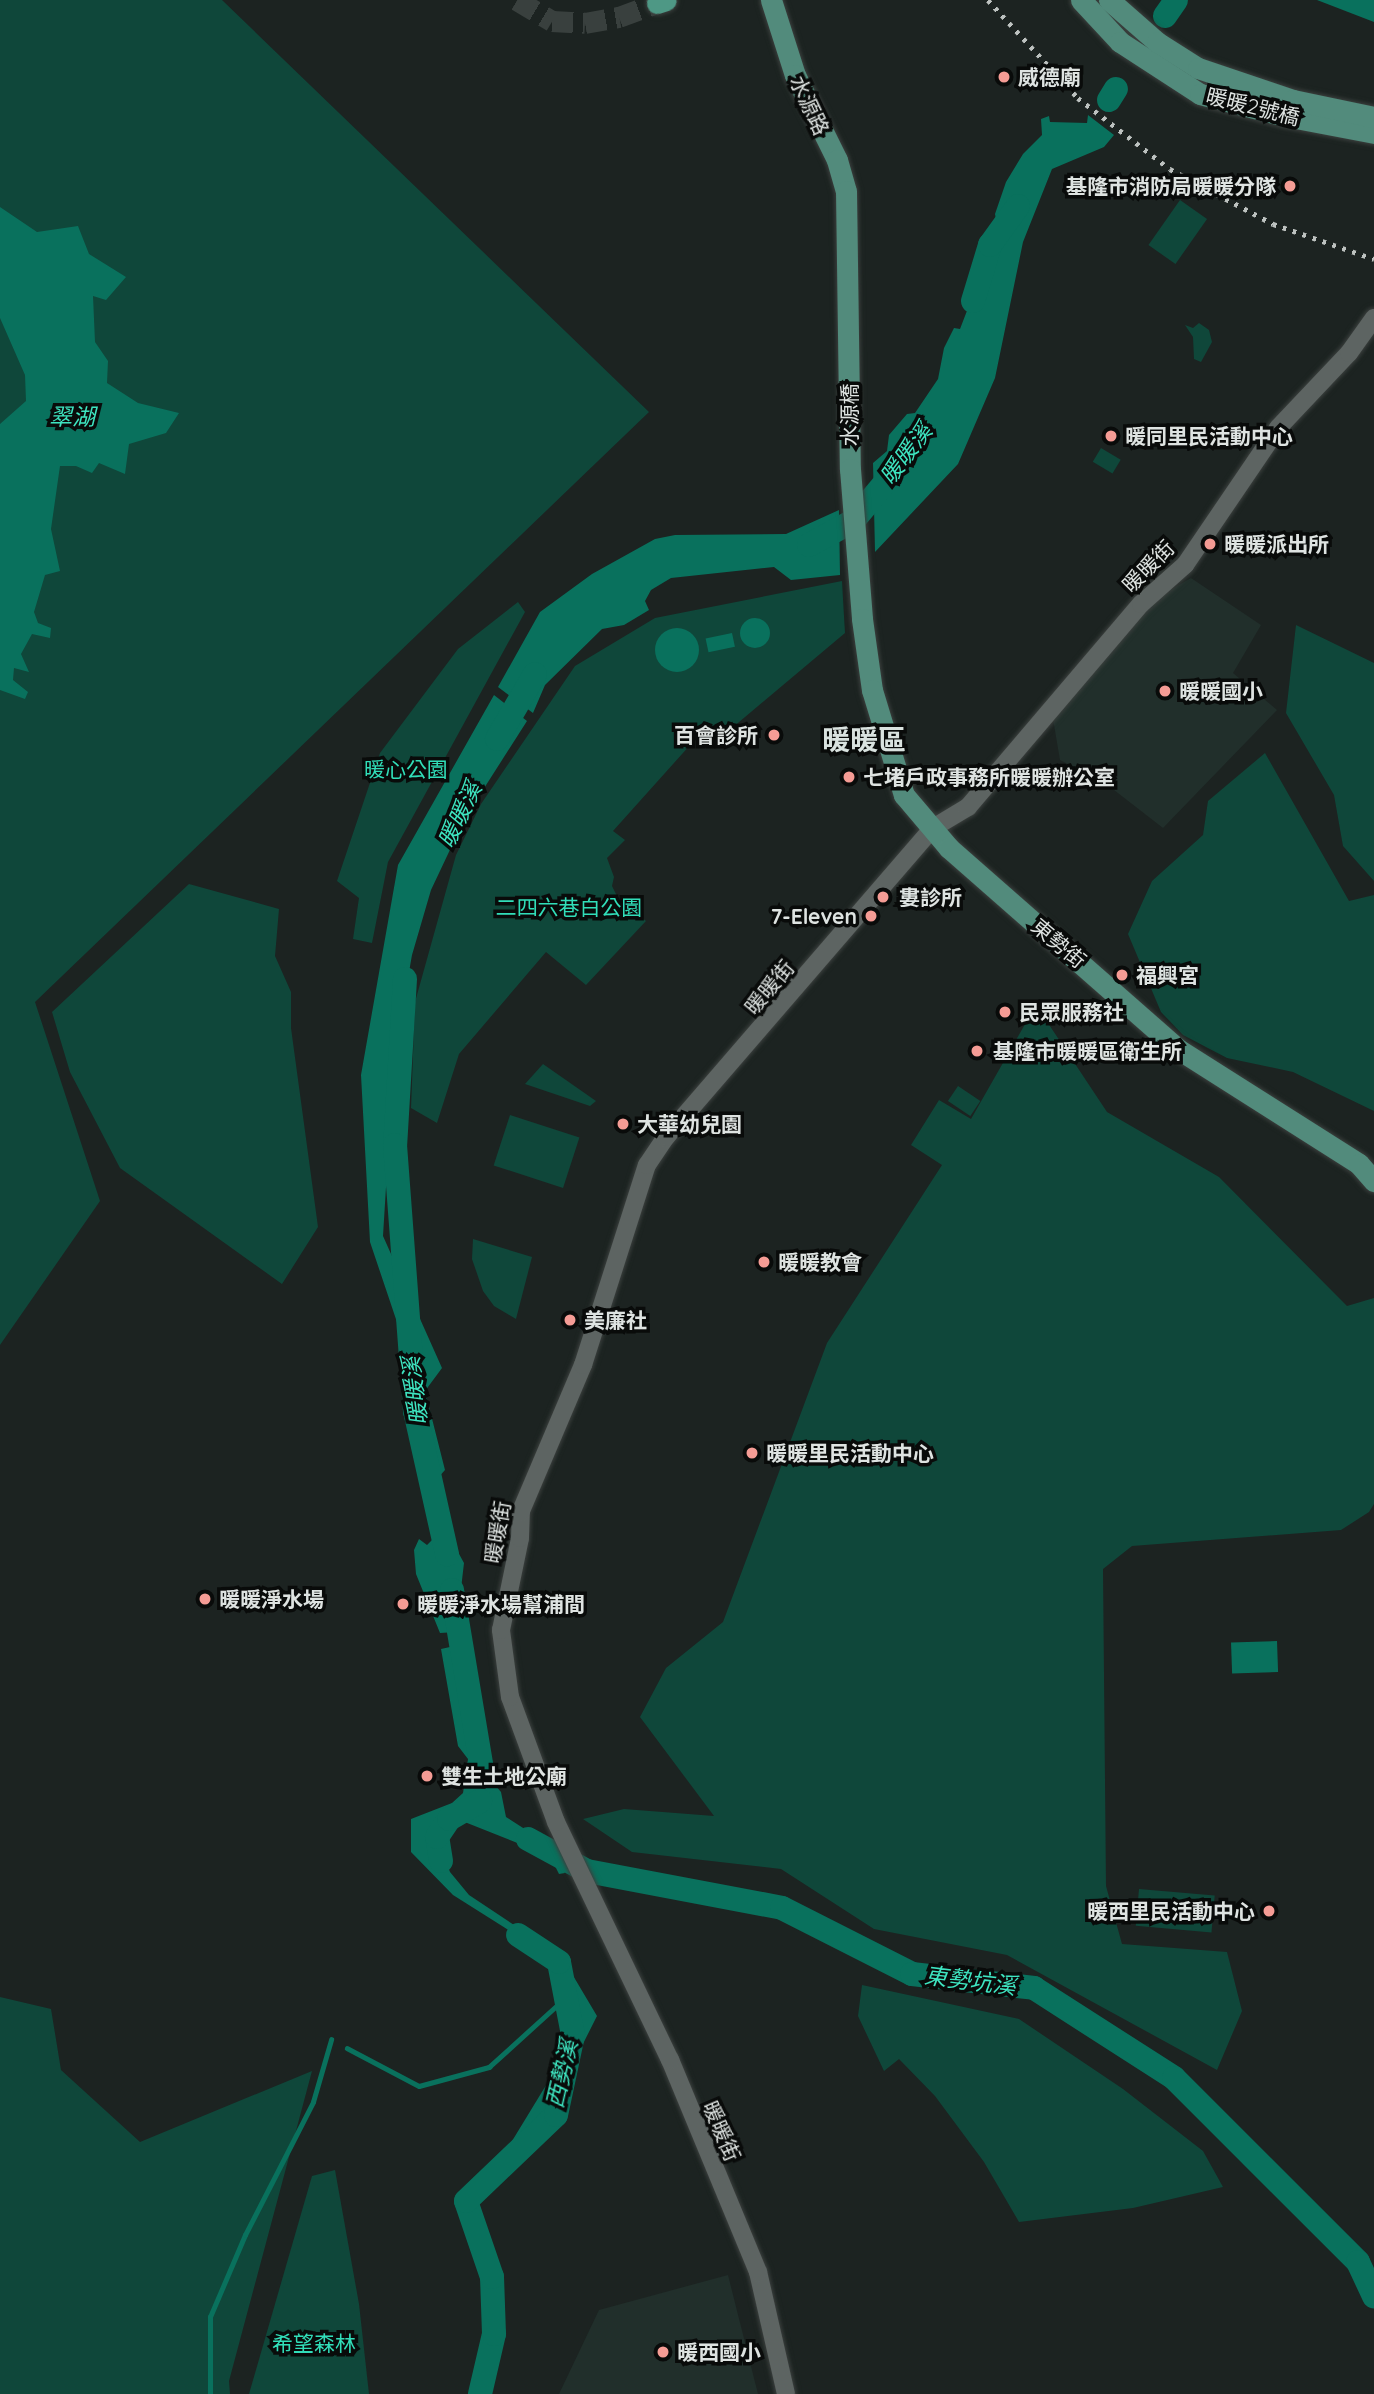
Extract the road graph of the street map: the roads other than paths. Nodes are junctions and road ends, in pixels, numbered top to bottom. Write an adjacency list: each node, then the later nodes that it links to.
1 (771, 0): 6 (main road, 水源路)
2 (1081, 0): 5 (main road, 暖暖2號橋)
3 (1109, 0): 4 (main road, 暖暖2號橋)
4 (1374, 117)
5 (1374, 133)
6 (848, 210): 8 (main road, 水源橋)
7 (1374, 318): 9 (street, 暖暖街)
8 (862, 619): 9 (main road, 東勢街)
9 (933, 828): 10 (main road, 東勢街); 11 (street, 暖暖街)
10 (1374, 1181)
11 (786, 2394)

